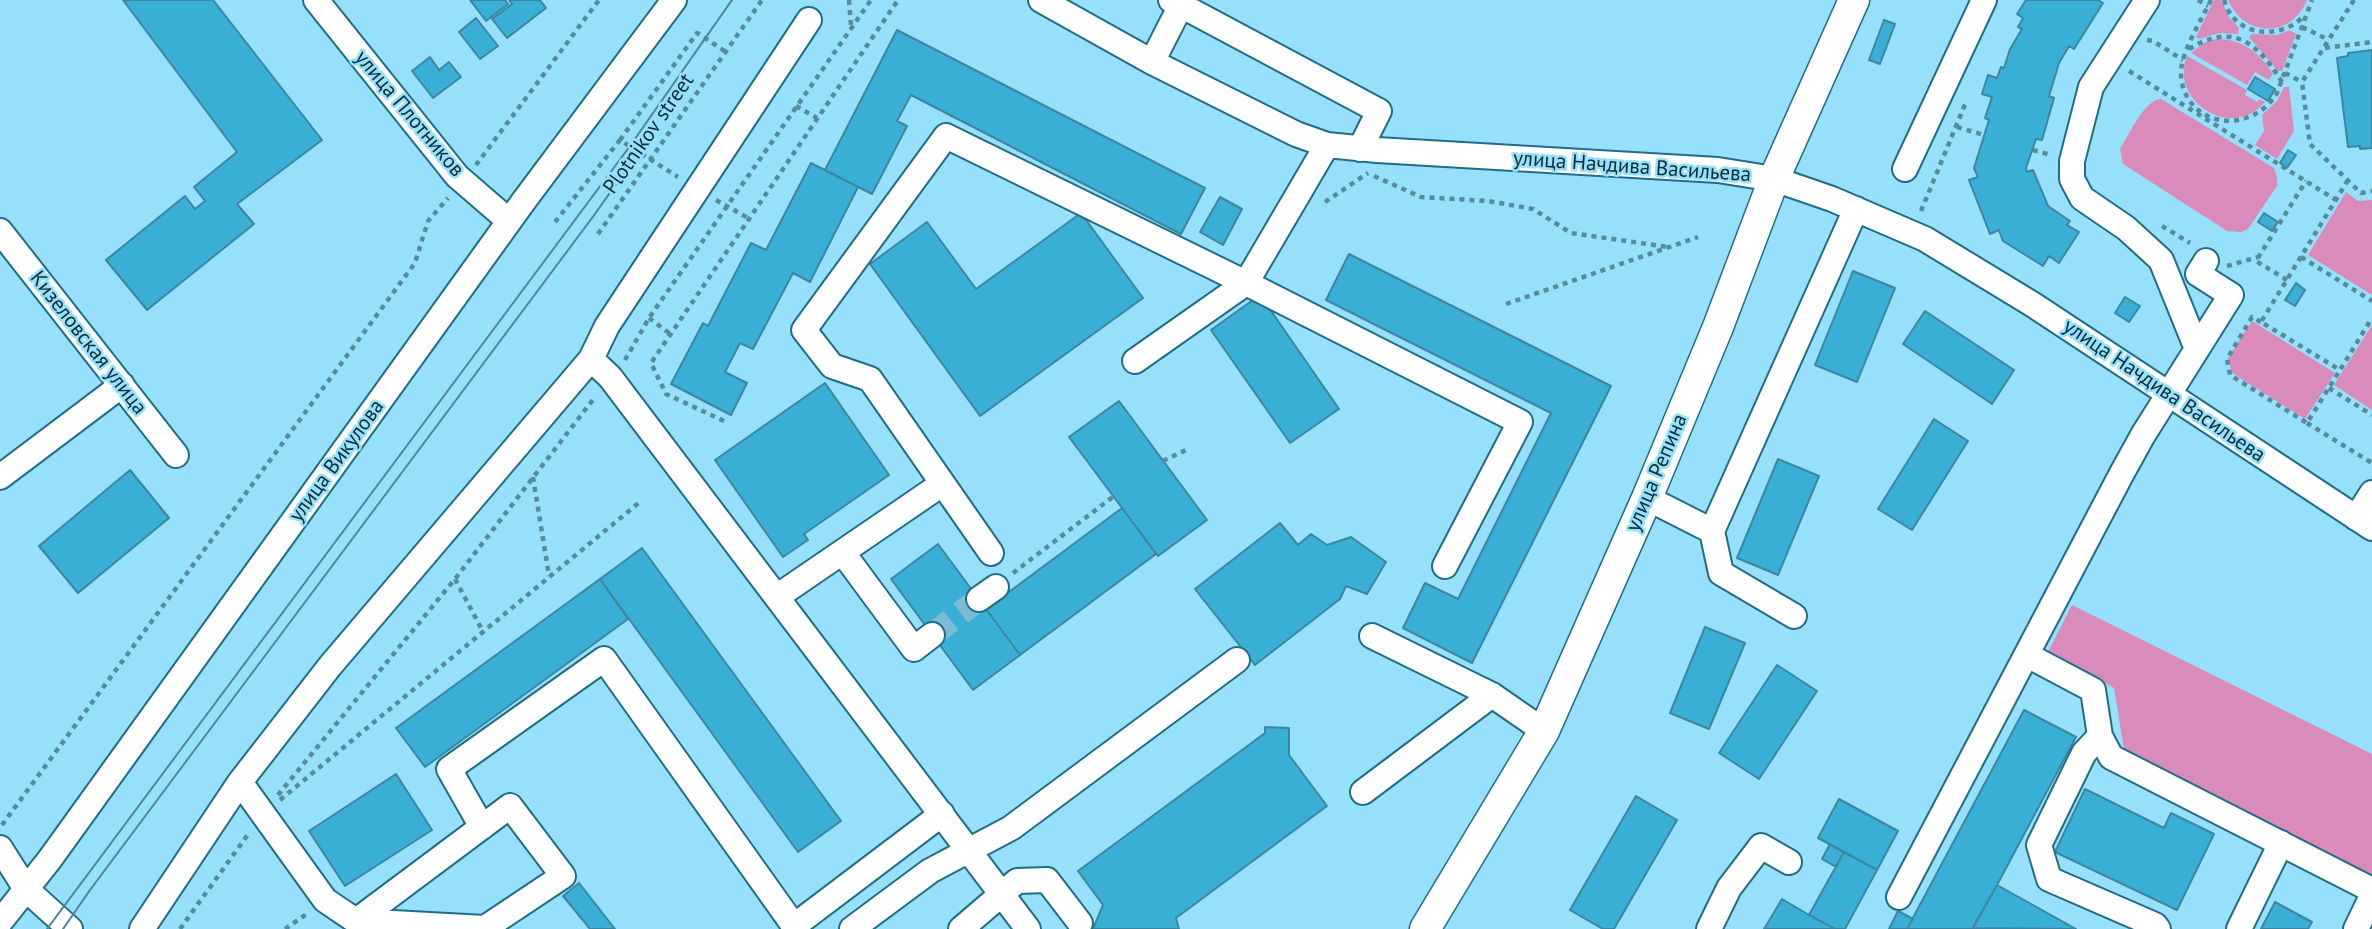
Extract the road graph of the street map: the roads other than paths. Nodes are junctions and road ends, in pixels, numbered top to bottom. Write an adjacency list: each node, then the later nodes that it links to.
1 (316, 0): 15 (street, улица Плотников)
2 (674, 0): 15 (street, улица Викулова)
3 (1041, 0): 9 (street, улица Начдива Васильева)
4 (1854, 0): 13 (main road, улица Репина)
5 (1984, 0): 12 (street)
6 (2147, 0): 19 (street)
7 (1176, 3): 9 (street); 11 (street)
8 (809, 20): 20 (street)
9 (1152, 62): 10 (street, улица Начдива Васильева)
10 (1326, 145): 11 (street, улица Начдива Васильева); 18 (street)
11 (1360, 149): 13 (street, улица Начдива Васильева)
12 (1905, 169)
13 (1774, 179): 14 (street, улица Начдива Васильева); 28 (main road, улица Репина)
14 (1856, 209): 23 (street, улица Начдива Васильева); 30 (street)
15 (509, 221): 51 (street, улица Викулова)
16 (0, 231): 22 (street, Кизеловская улица)
17 (2214, 266): 19 (street)
18 (1246, 283): 21 (street); 26 (street); 33 (street)
19 (2197, 349): 23 (street)
20 (592, 359): 34 (street); 43 (street)
21 (1135, 360)
22 (122, 385): 24 (street, Кизеловская улица); 25 (street)
23 (2169, 394): 29 (street, улица Начдива Васильева); 38 (street)
24 (176, 455)
25 (0, 477)
26 (942, 484): 31 (street); 32 (street)
27 (2372, 493): 29 (street)
28 (1647, 498): 30 (street); 41 (main road, улица Репина)
29 (2364, 523)
30 (1712, 531): 35 (street)
31 (843, 553): 34 (street); 36 (street)
32 (991, 553)
33 (1445, 566)
34 (778, 596): 45 (street)
35 (1794, 616)
36 (932, 635)
37 (1372, 636): 40 (street)
38 (2027, 655): 42 (street); 55 (street)
39 (1237, 660): 49 (street)
40 (1492, 695): 41 (street); 44 (street)
41 (1544, 731): 64 (main road, улица Репина)
42 (2100, 736): 47 (street); 66 (street)
43 (240, 782): 58 (street); 60 (street)
44 (1363, 792)
45 (942, 814): 46 (street); 49 (street)
46 (481, 828): 58 (street); 58 (street)
47 (2281, 843): 52 (street); 67 (street)
48 (0, 848): 51 (street)
49 (969, 850): 53 (street); 61 (street)
50 (1789, 862): 65 (street)
51 (26, 889): 56 (street, улица Викулова); 59 (street)
52 (2372, 890)
53 (1003, 894): 57 (street); 62 (street); 63 (street)
54 (2372, 896): 68 (street)
55 (1899, 897)
56 (0, 922)
57 (1080, 923)
58 (359, 925)
59 (70, 929)
60 (142, 929)
61 (852, 929)
62 (961, 929)
63 (1028, 929)
64 (1425, 929)
65 (1709, 929)
66 (2158, 929)
67 (2239, 929)
68 (2356, 929)

